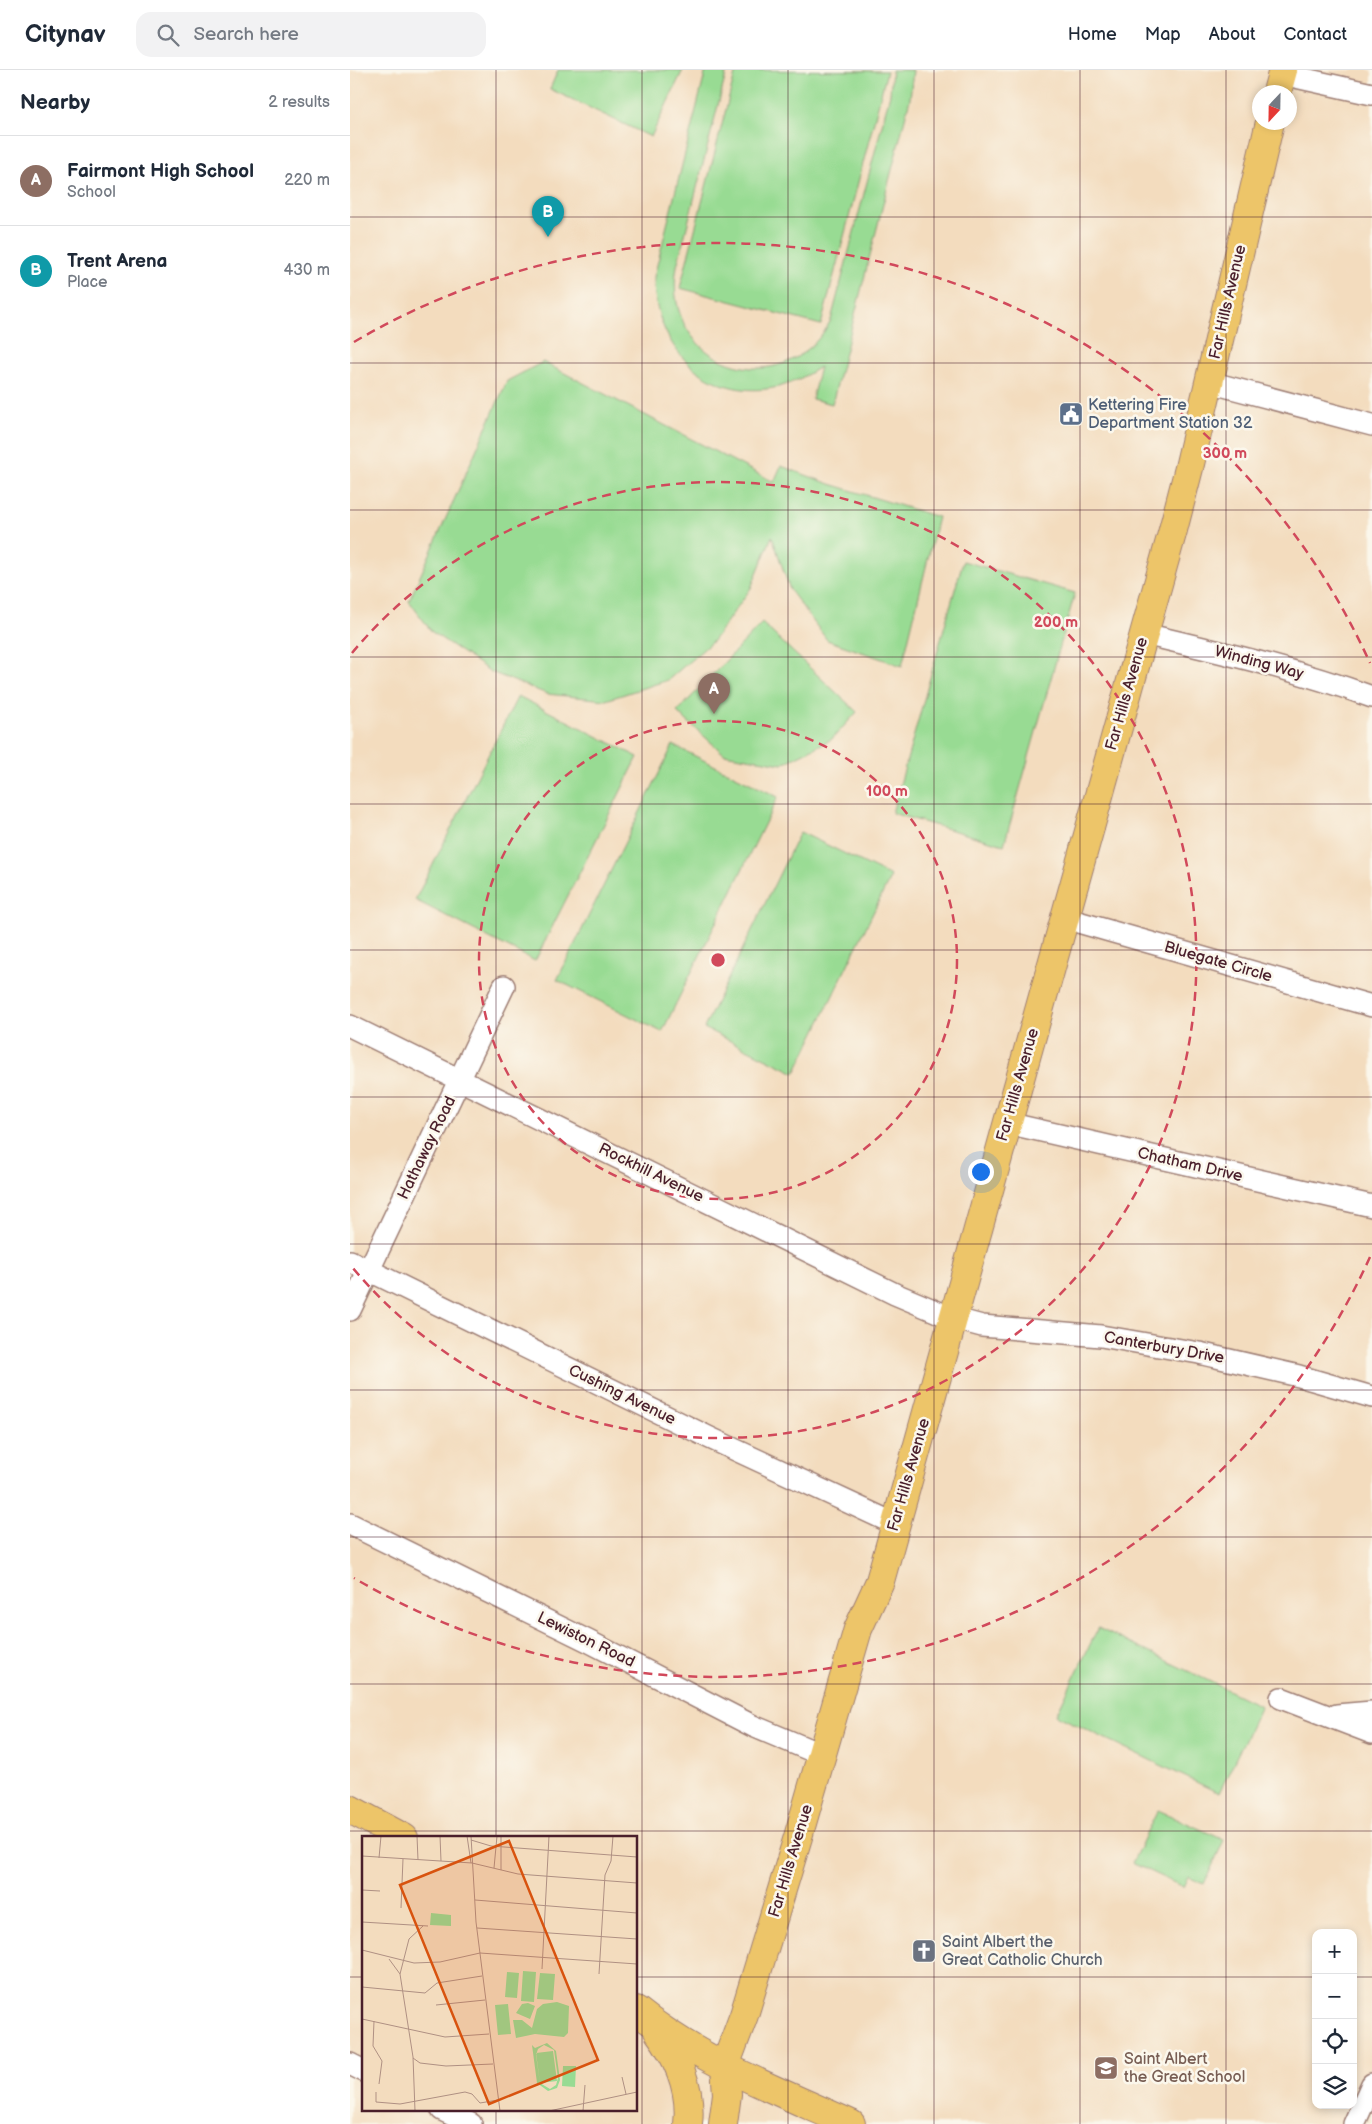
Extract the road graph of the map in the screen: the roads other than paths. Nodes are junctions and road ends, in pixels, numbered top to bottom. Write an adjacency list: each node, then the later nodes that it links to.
1 (1281, 79): 2 (street)
2 (1372, 94)
3 (1268, 130): 4 (main road, Far Hills Avenue)
4 (1209, 382): 5 (street); 6 (main road, Far Hills Avenue)
5 (1372, 425)
6 (1144, 634): 7 (street, Winding Way); 8 (main road, Far Hills Avenue)
7 (1372, 697)
8 (1064, 918): 10 (street, Bluegate Circle); 13 (main road, Far Hills Avenue)
9 (504, 986): 12 (street, Hathaway Road)
10 (1372, 1006)
11 (350, 1026): 12 (street, Rockhill Avenue)
12 (460, 1080): 16 (street, Hathaway Road); 18 (street, Rockhill Avenue)
13 (1008, 1123): 14 (street, Chatham Drive); 18 (main road, Far Hills Avenue)
14 (1372, 1206)
15 (350, 1261): 16 (street, Cushing Avenue)
16 (369, 1270): 17 (street, Hathaway Road); 21 (street, Cushing Avenue)
17 (350, 1310)
18 (952, 1318): 19 (street, Canterbury Drive); 21 (main road, Far Hills Avenue)
19 (1372, 1397)
20 (350, 1524): 26 (street, Lewiston Road)
21 (895, 1524): 26 (main road, Far Hills Avenue)
22 (1281, 1698): 24 (street)
23 (1372, 1712): 24 (street)
24 (1324, 1714): 25 (street)
25 (1372, 1733)
26 (822, 1755): 31 (main road, Far Hills Avenue)
27 (350, 1810): 28 (main road)
28 (400, 1836)
29 (644, 2016): 31 (main road); 38 (main road)
30 (350, 2064): 32 (street)
31 (725, 2066): 38 (main road); 39 (main road, Far Hills Avenue); 40 (main road)
32 (362, 2070)
33 (1372, 2084): 41 (street)
34 (437, 2112): 37 (street)
35 (447, 2112): 36 (street)
36 (469, 2120)
37 (431, 2124)
38 (688, 2124)
39 (723, 2124)
40 (850, 2124)
41 (1354, 2124)

